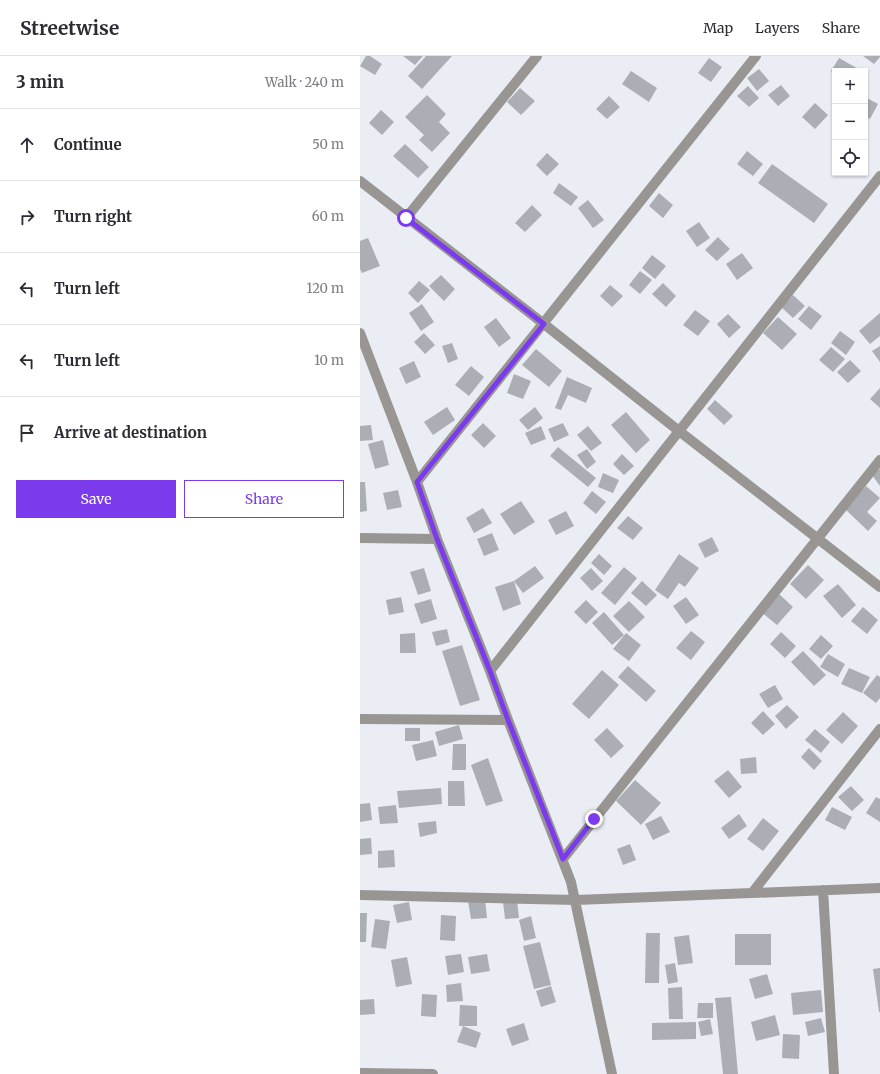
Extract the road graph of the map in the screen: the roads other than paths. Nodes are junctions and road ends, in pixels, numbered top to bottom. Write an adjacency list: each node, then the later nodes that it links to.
1 (537, 56): 5 (street)
2 (756, 56): 6 (street)
3 (880, 176): 9 (street)
4 (360, 181): 5 (street)
5 (406, 218): 6 (street)
6 (544, 324): 9 (street); 11 (street)
7 (360, 333): 8 (street)
8 (364, 355): 11 (street)
9 (680, 431): 13 (street); 16 (street)
10 (880, 460): 13 (street)
11 (417, 482): 14 (street)
12 (360, 538): 14 (street)
13 (818, 538): 15 (street); 20 (street)
14 (437, 539): 16 (street)
15 (880, 586)
16 (490, 671): 18 (street)
17 (360, 719): 18 (street)
18 (508, 720): 20 (street)
19 (880, 729): 23 (street)
20 (563, 859): 25 (street)
21 (880, 888): 22 (street)
22 (823, 890): 23 (street); 29 (street)
23 (752, 893): 25 (street)
24 (360, 895): 25 (street)
25 (576, 900): 28 (street)
26 (360, 1073): 27 (street)
27 (433, 1074)
28 (612, 1074)
29 (834, 1074)

